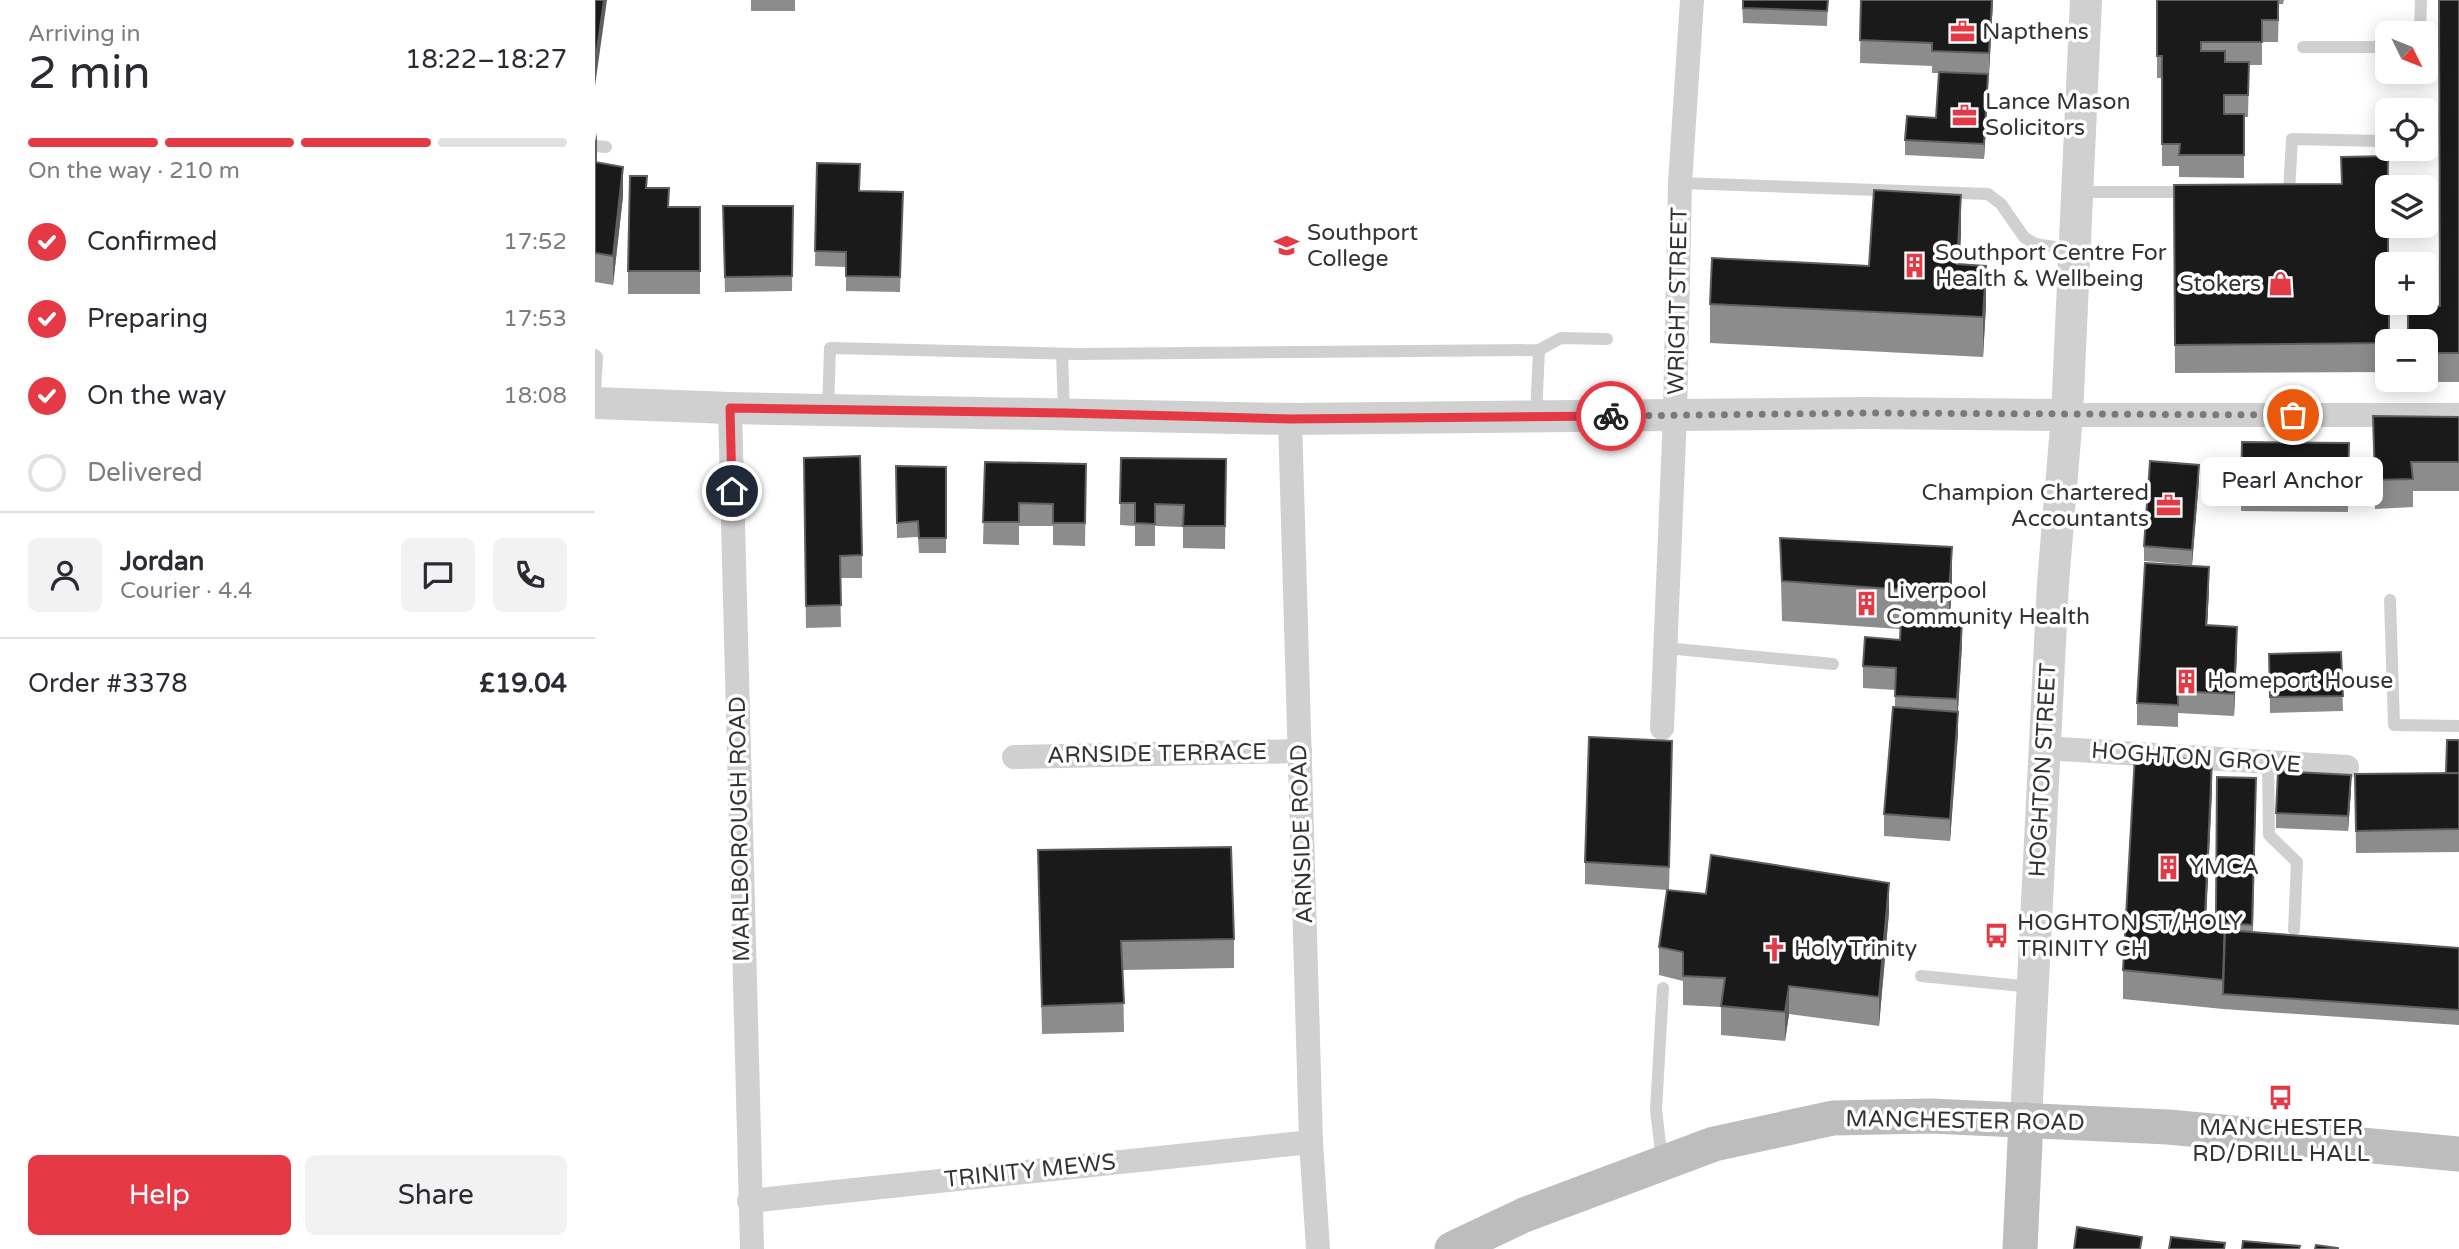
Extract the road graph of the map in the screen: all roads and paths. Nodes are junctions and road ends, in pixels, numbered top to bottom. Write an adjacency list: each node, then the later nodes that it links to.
1 (1692, 0): 8 (street, WRIGHT STREET)
2 (2086, 0): 9 (street, HOGHTON STREET)
3 (2421, 0): 4 (lane)
4 (2420, 21)
5 (2303, 47): 6 (lane)
6 (2375, 47)
7 (2375, 141): 11 (lane)
8 (1680, 183): 12 (lane); 22 (street, WRIGHT STREET)
9 (2078, 192): 10 (lane); 12 (street, HOGHTON STREET)
10 (2197, 192)
11 (2263, 192)
12 (2074, 250): 23 (street, HOGHTON STREET)
13 (1607, 339): 14 (lane)
14 (1539, 350): 15 (lane); 25 (lane)
15 (1062, 354): 20 (lane); 21 (lane)
16 (595, 355): 17 (lane)
17 (595, 392)
18 (595, 403): 19 (street)
19 (730, 408): 20 (street); 45 (street, MARLBOROUGH ROAD)
20 (828, 411): 21 (street)
21 (1064, 413): 26 (street)
22 (1675, 415): 23 (street); 25 (street); 28 (street, WRIGHT STREET)
23 (2067, 415): 24 (street); 32 (street, HOGHTON STREET)
24 (2459, 415)
25 (1537, 416): 26 (street)
26 (1290, 419): 33 (street, ARNSIDE ROAD)
27 (2390, 600): 30 (lane)
28 (1666, 648): 29 (lane); 31 (street, WRIGHT STREET)
29 (1833, 664)
30 (2459, 726)
31 (1662, 728)
32 (2044, 748): 35 (street, HOGHTON GROVE); 39 (street, HOGHTON STREET)
33 (1300, 751): 34 (street, ARNSIDE TERRACE); 42 (street, ARNSIDE ROAD)
34 (1014, 757)
35 (2268, 762): 36 (street, HOGHTON GROVE); 37 (lane)
36 (2347, 767)
37 (2294, 930)
38 (1921, 976): 39 (lane)
39 (2032, 987): 41 (street, HOGHTON STREET)
40 (1663, 988): 44 (lane)
41 (2026, 1120): 43 (main road, MANCHESTER ROAD); 44 (main road, MANCHESTER ROAD); 49 (main road)
42 (1311, 1142): 45 (street, TRINITY MEWS); 47 (street, ARNSIDE ROAD)
43 (2459, 1154)
44 (1662, 1163): 48 (main road, MANCHESTER ROAD)
45 (749, 1201): 46 (street, MARLBOROUGH ROAD)
46 (752, 1249)
47 (1318, 1249)
48 (1452, 1249)
49 (2020, 1249)

